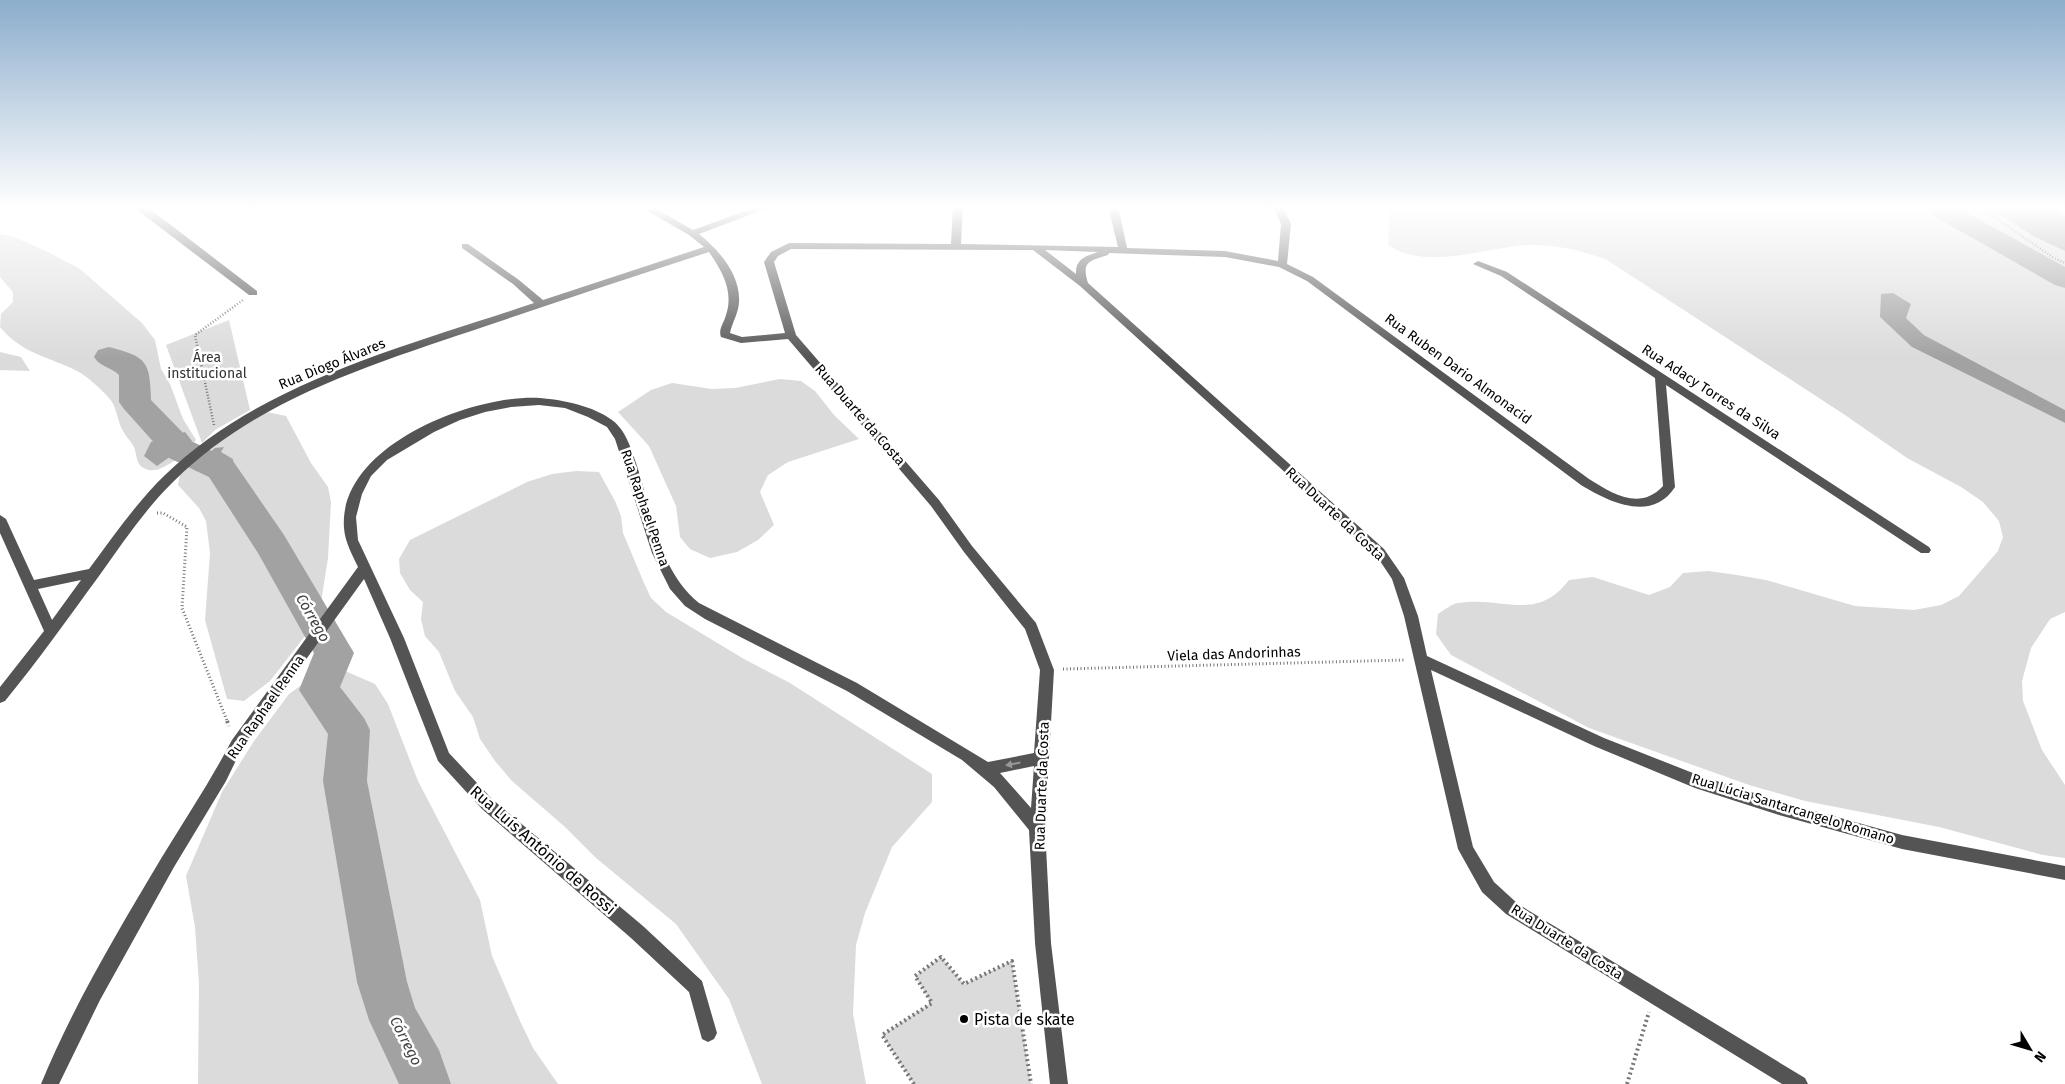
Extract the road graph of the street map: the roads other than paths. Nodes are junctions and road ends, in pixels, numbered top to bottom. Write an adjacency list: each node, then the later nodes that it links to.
1 (206, 257): 13 (street)
2 (479, 257): 14 (street)
3 (685, 257): 14 (street, Rua Diogo Álvares)
4 (716, 257): 15 (street)
5 (772, 257): 15 (street, Rua Duarte da Costa)
6 (1047, 257): 12 (street, Rua Duarte da Costa)
7 (1093, 257): 12 (street, Rua Ruben Dario Almonacid)
8 (1239, 257): 11 (street, Rua Ruben Dario Almonacid)
9 (1283, 257): 11 (street)
10 (1478, 264): 16 (street, Rua Adacy Torres da Silva)
11 (1282, 265): 16 (street, Rua Ruben Dario Almonacid)
12 (1083, 284): 23 (street, Rua Duarte da Costa)
13 (254, 293)
14 (542, 304): 20 (street, Rua Diogo Álvares)
15 (792, 336): 25 (street, Rua Duarte da Costa)
16 (1660, 378): 18 (street, Rua Adacy Torres da Silva)
17 (0, 519): 21 (street)
18 (1925, 550)
19 (365, 566): 26 (street, Rua Raphael Penna); 29 (street, Rua Luís Antônio de Rossi); 30 (street, Rua Raphael Penna)
20 (94, 573): 21 (street); 22 (street, Rua Diogo Álvares)
21 (31, 585): 22 (street)
22 (51, 632): 24 (street, Rua Diogo Álvares)
23 (1422, 660): 28 (street, Rua Lúcia Santarcangelo Romano); 32 (street, Rua Duarte da Costa)
24 (0, 697)
25 (1041, 758): 26 (street, one-way to 26); 27 (street, Rua Duarte da Costa)
26 (986, 769): 27 (street, Rua Raphael Penna)
27 (1038, 828): 31 (street, Rua Duarte da Costa)
28 (2065, 873)
29 (708, 1033)
30 (50, 1084)
31 (1059, 1084)
32 (1800, 1084)

